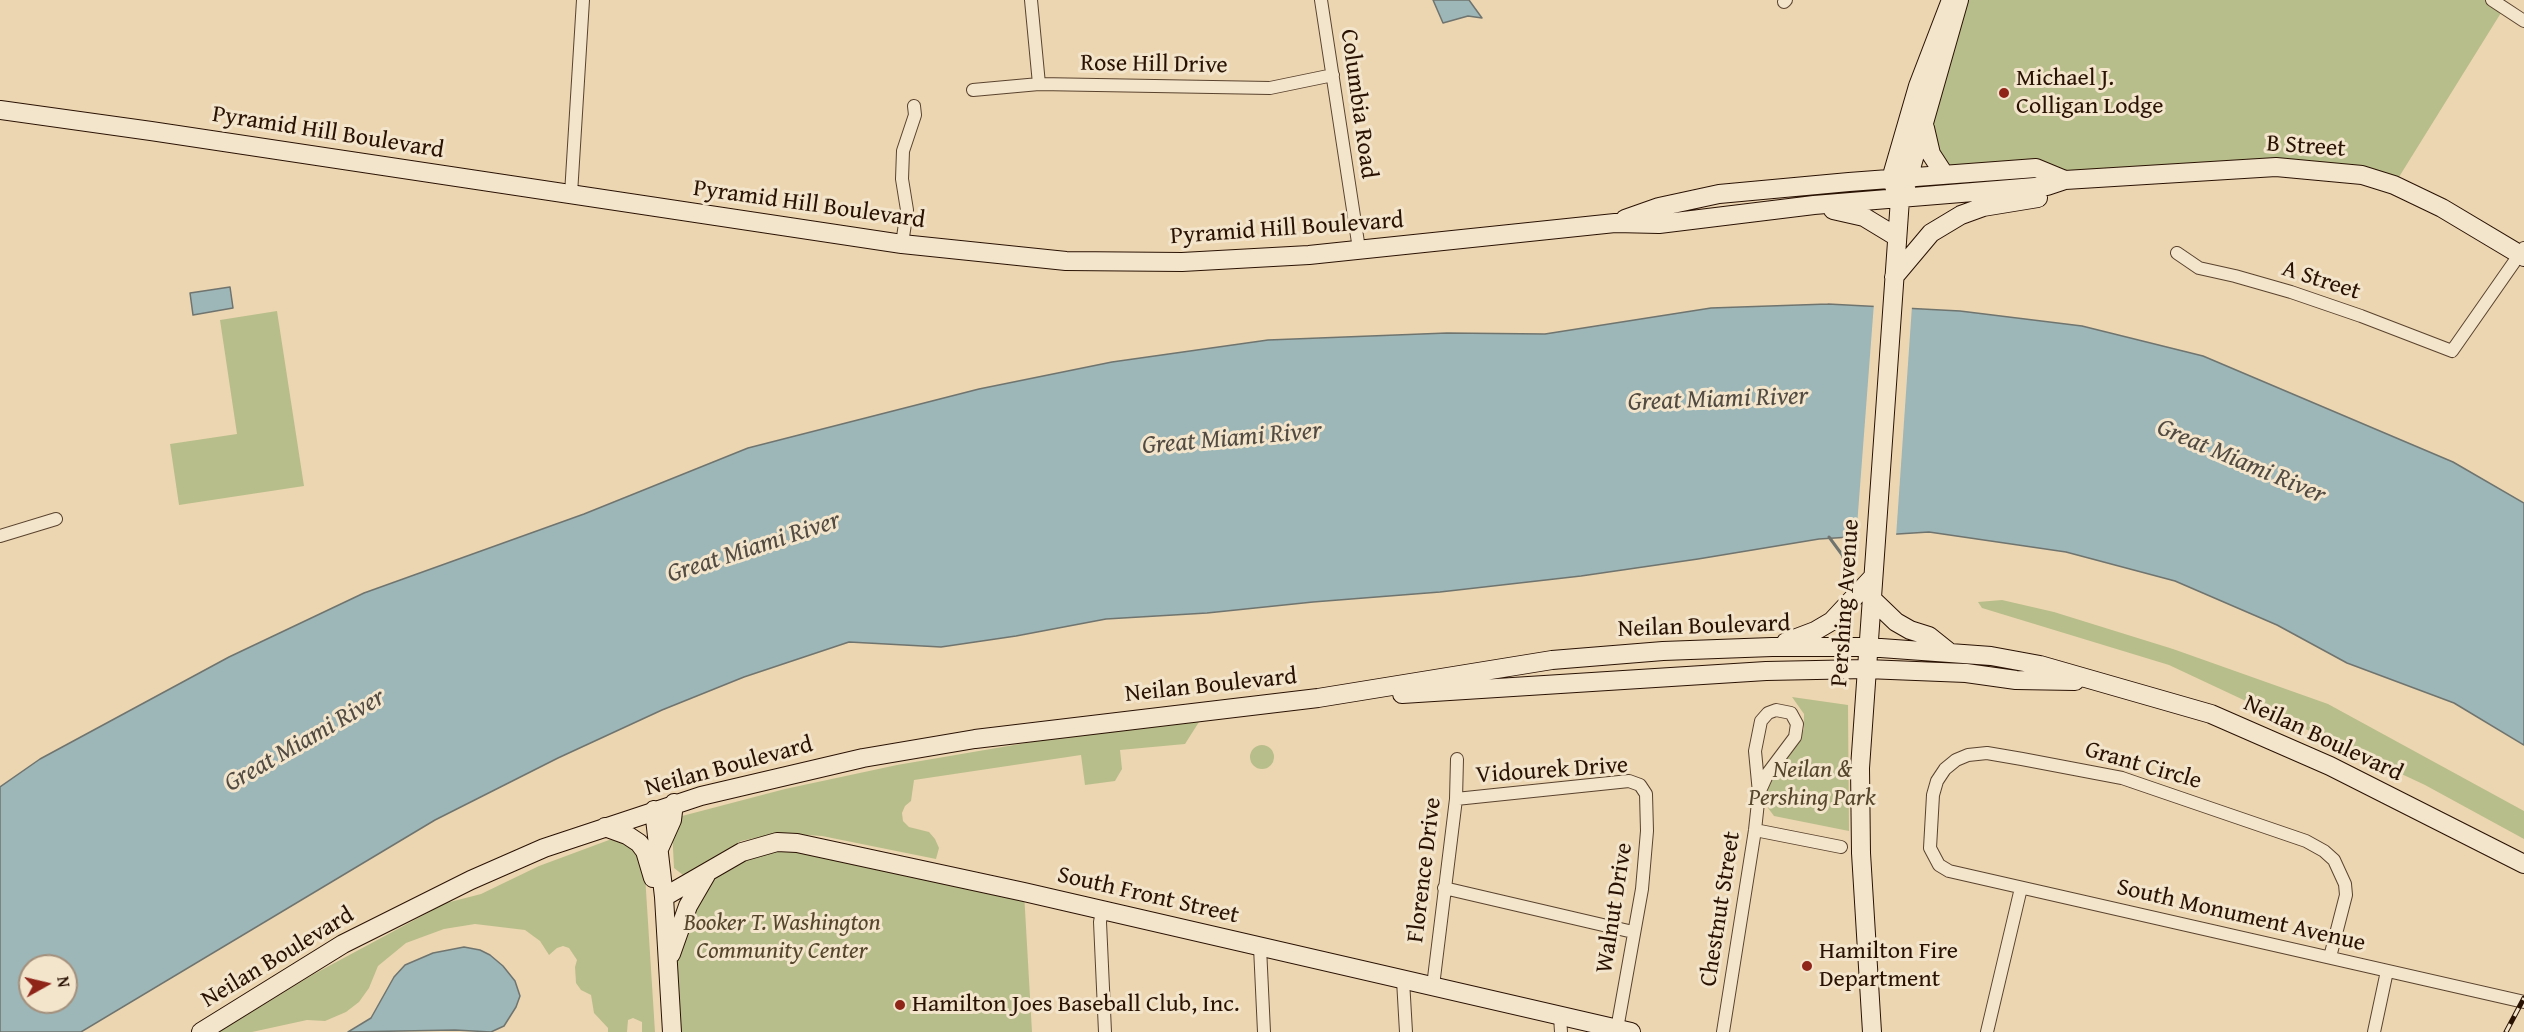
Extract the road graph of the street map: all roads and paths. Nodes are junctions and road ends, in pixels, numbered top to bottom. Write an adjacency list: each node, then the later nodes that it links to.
1 (583, 0): 18 (street)
2 (1031, 0): 9 (street)
3 (1321, 0): 8 (street, Columbia Road)
4 (1951, 0): 15 (street)
5 (1959, 0): 13 (street)
6 (2492, 0): 7 (street)
7 (2524, 21)
8 (1333, 75): 9 (street, Rose Hill Drive); 24 (street, Columbia Road)
9 (1039, 84): 10 (street, Rose Hill Drive)
10 (973, 90)
11 (914, 106): 23 (street)
12 (0, 110): 18 (street, Pyramid Hill Boulevard)
13 (1924, 124): 14 (street); 15 (street)
14 (1944, 174): 15 (street, B Street); 17 (street, B Street)
15 (1900, 178): 19 (street); 21 (street, Pyramid Hill Boulevard)
16 (2125, 178): 17 (street, B Street); 26 (street, B Street); 27 (street)
17 (2065, 180): 19 (street, B Street)
18 (571, 194): 23 (street, Pyramid Hill Boulevard)
19 (1900, 199): 20 (street, Pyramid Hill Boulevard); 22 (street, Pershing Avenue)
20 (1814, 205): 21 (street, Pyramid Hill Boulevard); 22 (street)
21 (1615, 223): 24 (street, Pyramid Hill Boulevard)
22 (1896, 237): 27 (street, Pershing Avenue)
23 (902, 244): 24 (street, Pyramid Hill Boulevard)
24 (1359, 249)
25 (2177, 253): 26 (street, A Street)
26 (2522, 253)
27 (1894, 277): 30 (street, Pershing Avenue)
28 (57, 519): 29 (street)
29 (0, 536)
30 (1862, 597): 31 (street); 32 (street, Pershing Avenue); 33 (street)
31 (1772, 646): 32 (street, Neilan Boulevard); 36 (street, Neilan Boulevard)
32 (1867, 647): 33 (street, Neilan Boulevard); 34 (street, Pershing Avenue)
33 (1949, 652): 35 (street, Neilan Boulevard)
34 (1866, 669): 35 (street, Neilan Boulevard); 36 (street, Neilan Boulevard); 70 (street, Pershing Avenue)
35 (2092, 680): 47 (street, Neilan Boulevard)
36 (1318, 698): 41 (street, Neilan Boulevard)
37 (1457, 759): 40 (street, Florence Drive)
38 (1759, 793): 38 (street, Chestnut Street); 44 (street, Chestnut Street)
39 (1646, 794): 40 (street, Vidourek Drive); 54 (street, Walnut Drive)
40 (1456, 799): 50 (street, Florence Drive)
41 (674, 803): 42 (street, Neilan Boulevard); 46 (street)
42 (654, 810): 43 (street, Neilan Boulevard); 46 (street)
43 (605, 827): 52 (street); 64 (street, Neilan Boulevard)
44 (1755, 830): 45 (street); 69 (street, Chestnut Street)
45 (1841, 848)
46 (658, 851): 52 (street)
47 (2524, 864)
48 (1949, 871): 51 (street, South Monument Avenue); 56 (street, Grant Circle)
49 (706, 875): 52 (street, South Front Street); 53 (street, South Front Street); 57 (street)
50 (1444, 888): 54 (street); 60 (street, Florence Drive)
51 (2021, 888): 56 (street, South Monument Avenue); 71 (street)
52 (664, 897): 57 (street)
53 (1102, 911): 55 (street, South Front Street); 66 (street)
54 (1633, 932): 63 (street, Walnut Drive)
55 (1260, 947): 59 (street, South Front Street); 67 (street)
56 (2330, 957): 58 (street, South Monument Avenue)
57 (668, 964): 65 (street)
58 (2387, 971): 61 (street, South Monument Avenue); 72 (street)
59 (1403, 980): 60 (street, South Front Street); 68 (street)
60 (1433, 986): 62 (street, South Front Street)
61 (2524, 1002)
62 (1561, 1024): 63 (street, South Front Street)
63 (1624, 1030)
64 (201, 1032)
65 (672, 1032)
66 (1106, 1032)
67 (1264, 1032)
68 (1406, 1032)
69 (1723, 1032)
70 (1872, 1032)
71 (1987, 1032)
72 (2374, 1032)

